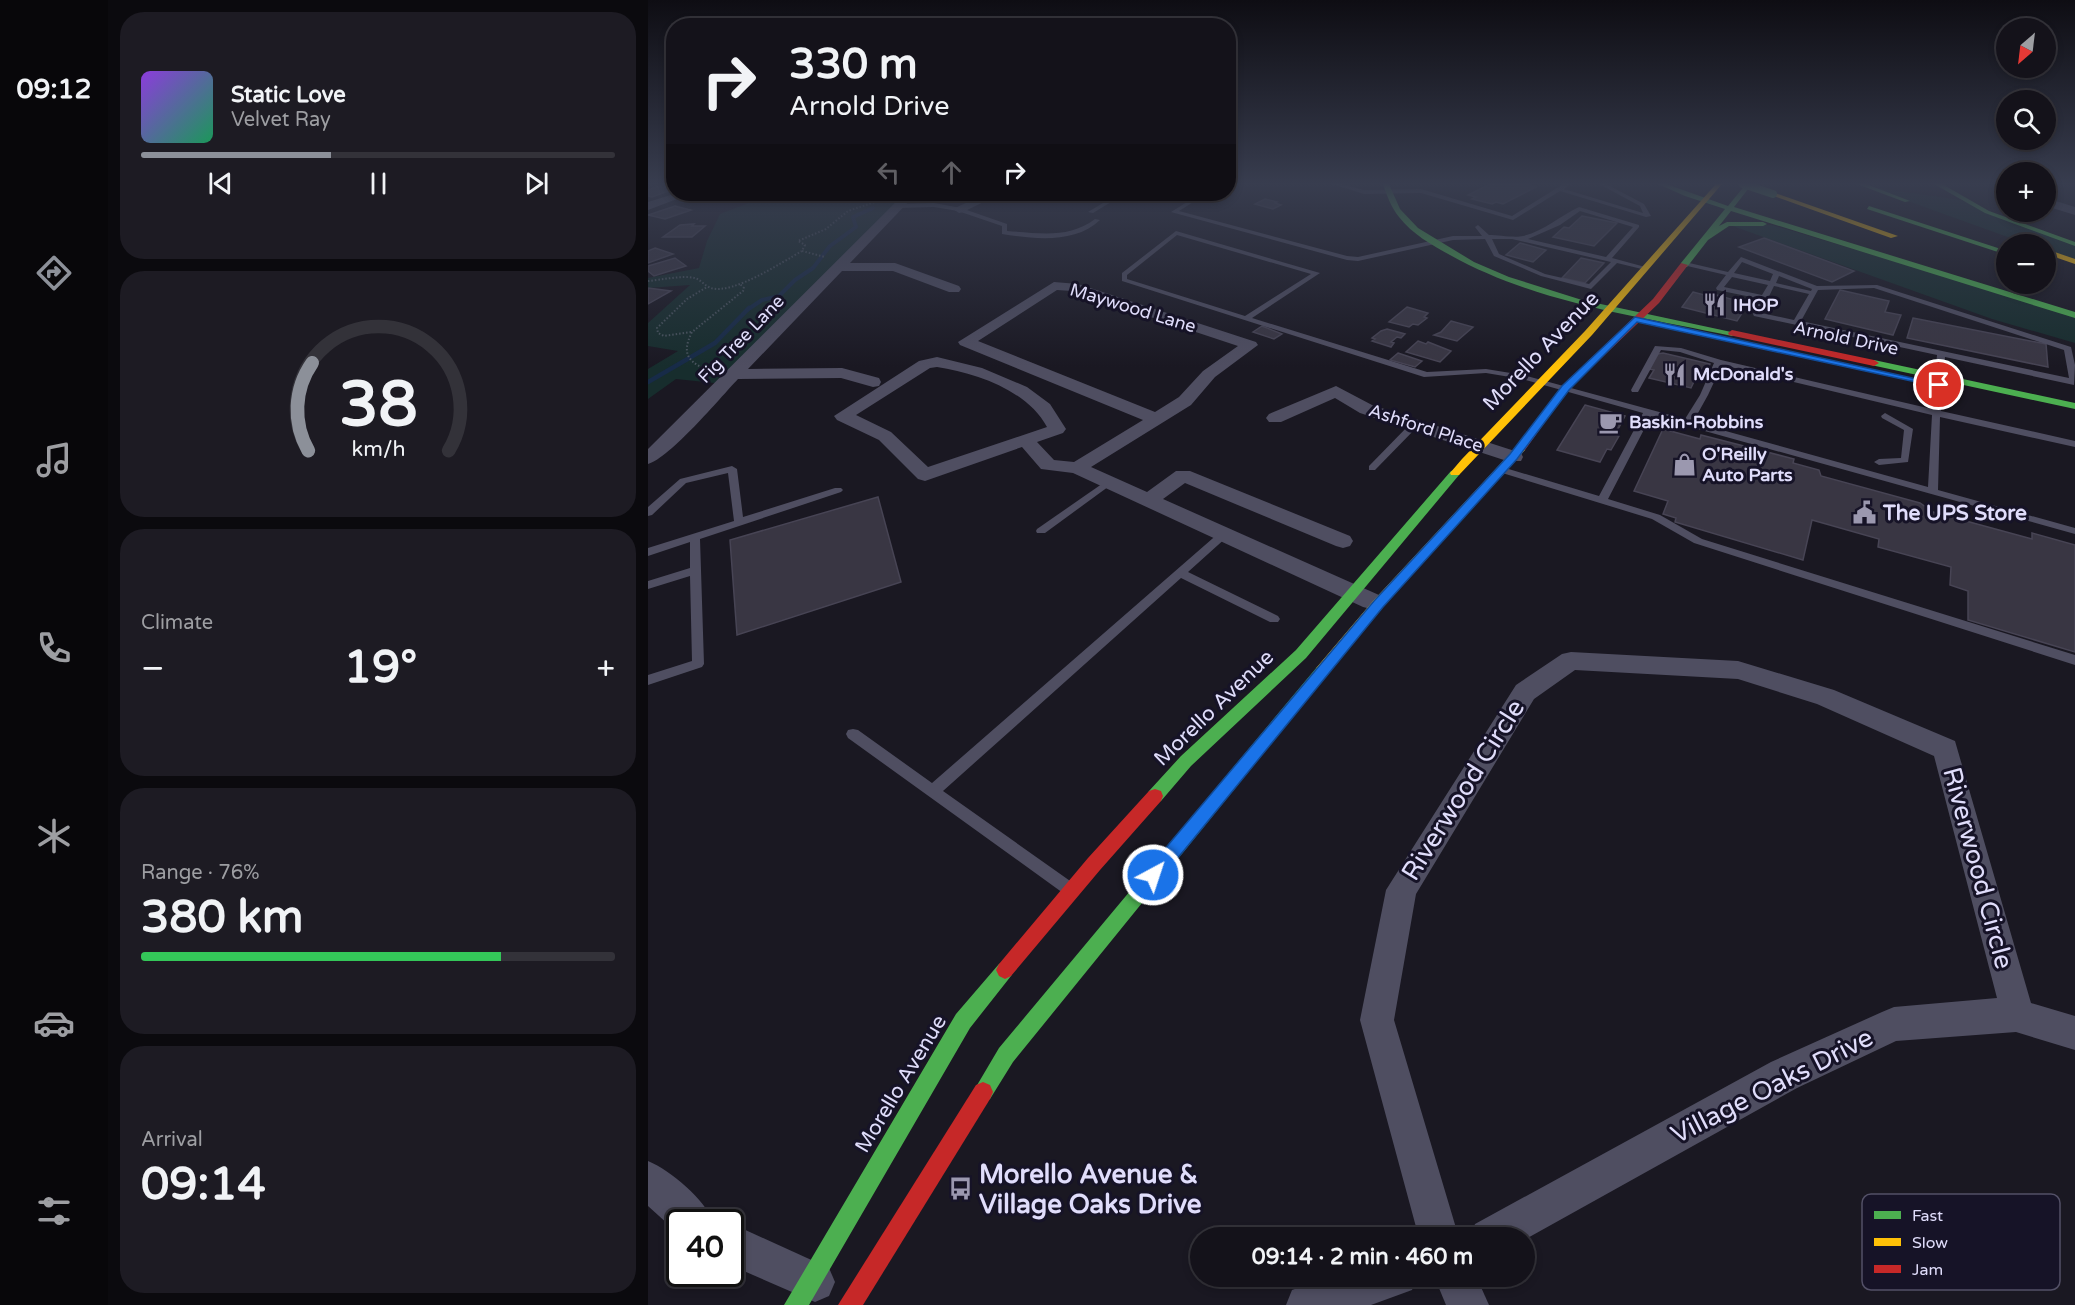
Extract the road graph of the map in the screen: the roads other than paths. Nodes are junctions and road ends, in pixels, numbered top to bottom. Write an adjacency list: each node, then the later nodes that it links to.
1 (859, 245): 18 (street, Fig Tree Lane)
2 (1160, 245): 31 (lane)
3 (1220, 245): 31 (lane)
4 (1298, 245): 5 (lane)
5 (1421, 245)
6 (1439, 245): 28 (main road, Arnold Drive)
7 (1491, 245): 15 (lane)
8 (1547, 245): 14 (lane)
9 (1620, 245): 14 (lane)
10 (1666, 245): 19 (main road, Morello Avenue)
11 (1700, 245): 17 (main road, Morello Avenue)
12 (1848, 245): 29 (main road)
13 (2056, 255): 16 (main road)
14 (1607, 259): 15 (lane)
15 (1616, 261): 19 (lane)
16 (2075, 262)
17 (1685, 264): 22 (lane); 30 (main road, Morello Avenue)
18 (838, 267): 25 (street); 35 (street, Fig Tree Lane)
19 (1646, 268): 28 (main road, Morello Avenue)
20 (2056, 269): 23 (main road)
21 (1777, 273): 22 (lane); 24 (lane); 26 (lane)
22 (1729, 274): 24 (lane); 27 (lane)
23 (2075, 276)
24 (1771, 284): 26 (lane); 27 (lane)
25 (954, 289)
26 (1814, 291): 32 (lane); 39 (lane)
27 (1764, 298): 32 (lane)
28 (1610, 310): 30 (main road, Arnold Drive); 38 (main road, Morello Avenue)
29 (2075, 315)
30 (1638, 317): 36 (main road, Arnold Drive); 40 (main road, Morello Avenue)
31 (1247, 318): 38 (lane)
32 (1797, 322): 33 (lane)
33 (1941, 354): 36 (lane); 39 (lane)
34 (1719, 362): 41 (lane); 44 (lane); 50 (lane)
35 (734, 374): 37 (street); 54 (street, Fig Tree Lane)
36 (1939, 380): 42 (main road, Arnold Drive); 44 (lane); 45 (main road, Arnold Drive)
37 (873, 382)
38 (1543, 382): 40 (lane); 53 (main road, Morello Avenue)
39 (2075, 384)
40 (1565, 388): 43 (lane); 56 (main road, Morello Avenue)
41 (1635, 390)
42 (2075, 406)
43 (1648, 413): 50 (lane); 63 (lane)
44 (1936, 413): 52 (lane); 61 (lane)
45 (2075, 415)
46 (1885, 416): 55 (lane)
47 (1154, 418): 47 (street, Maywood Lane); 57 (street, Maywood Lane)
48 (1275, 418): 49 (street, Ashford Place)
49 (1415, 424): 53 (street, Ashford Place); 58 (lane)
50 (1687, 424): 61 (lane)
51 (1025, 440): 51 (street); 57 (street)
52 (2075, 444)
53 (1479, 445): 56 (street, Ashford Place); 77 (main road, Morello Avenue)
54 (648, 458)
55 (1879, 462)
56 (1508, 463): 63 (lane); 78 (main road, Morello Avenue)
57 (1077, 468): 59 (street)
58 (1372, 468)
59 (1109, 482): 62 (street); 67 (lane)
60 (838, 490): 66 (lane)
61 (1933, 491): 68 (lane)
62 (1150, 500): 65 (street); 69 (street)
63 (1602, 500): 80 (lane)
64 (648, 513): 66 (lane)
65 (1283, 516): 71 (street); 72 (street)
66 (739, 523): 70 (lane)
67 (1041, 531)
68 (2075, 531)
69 (1224, 534): 72 (street); 75 (lane)
70 (695, 537): 73 (lane); 74 (lane)
71 (1343, 541)
72 (1251, 546): 77 (street)
73 (648, 552)
74 (696, 570): 76 (lane); 81 (lane)
75 (1180, 573): 79 (lane); 83 (lane)
76 (648, 585)
77 (1354, 593): 78 (street); 84 (main road, Morello Avenue)
78 (1378, 604): 95 (main road, Morello Avenue)
79 (1274, 619)
80 (2075, 660)
81 (648, 680)
82 (853, 734): 83 (lane)
83 (933, 791): 84 (lane)
84 (1071, 891): 94 (main road, Morello Avenue)
85 (2016, 1015): 86 (street, Village Oaks Drive); 89 (street, Riverwood Circle); 90 (street, Village Oaks Drive)
86 (2075, 1033)
87 (648, 1180): 88 (street)
88 (680, 1209)
89 (1436, 1227)
90 (1509, 1227)
91 (744, 1250): 94 (street)
92 (1363, 1287): 96 (street)
93 (1459, 1287): 97 (street)
94 (802, 1292): 95 (street)
95 (862, 1303)
96 (1307, 1305)
97 (1468, 1305)

